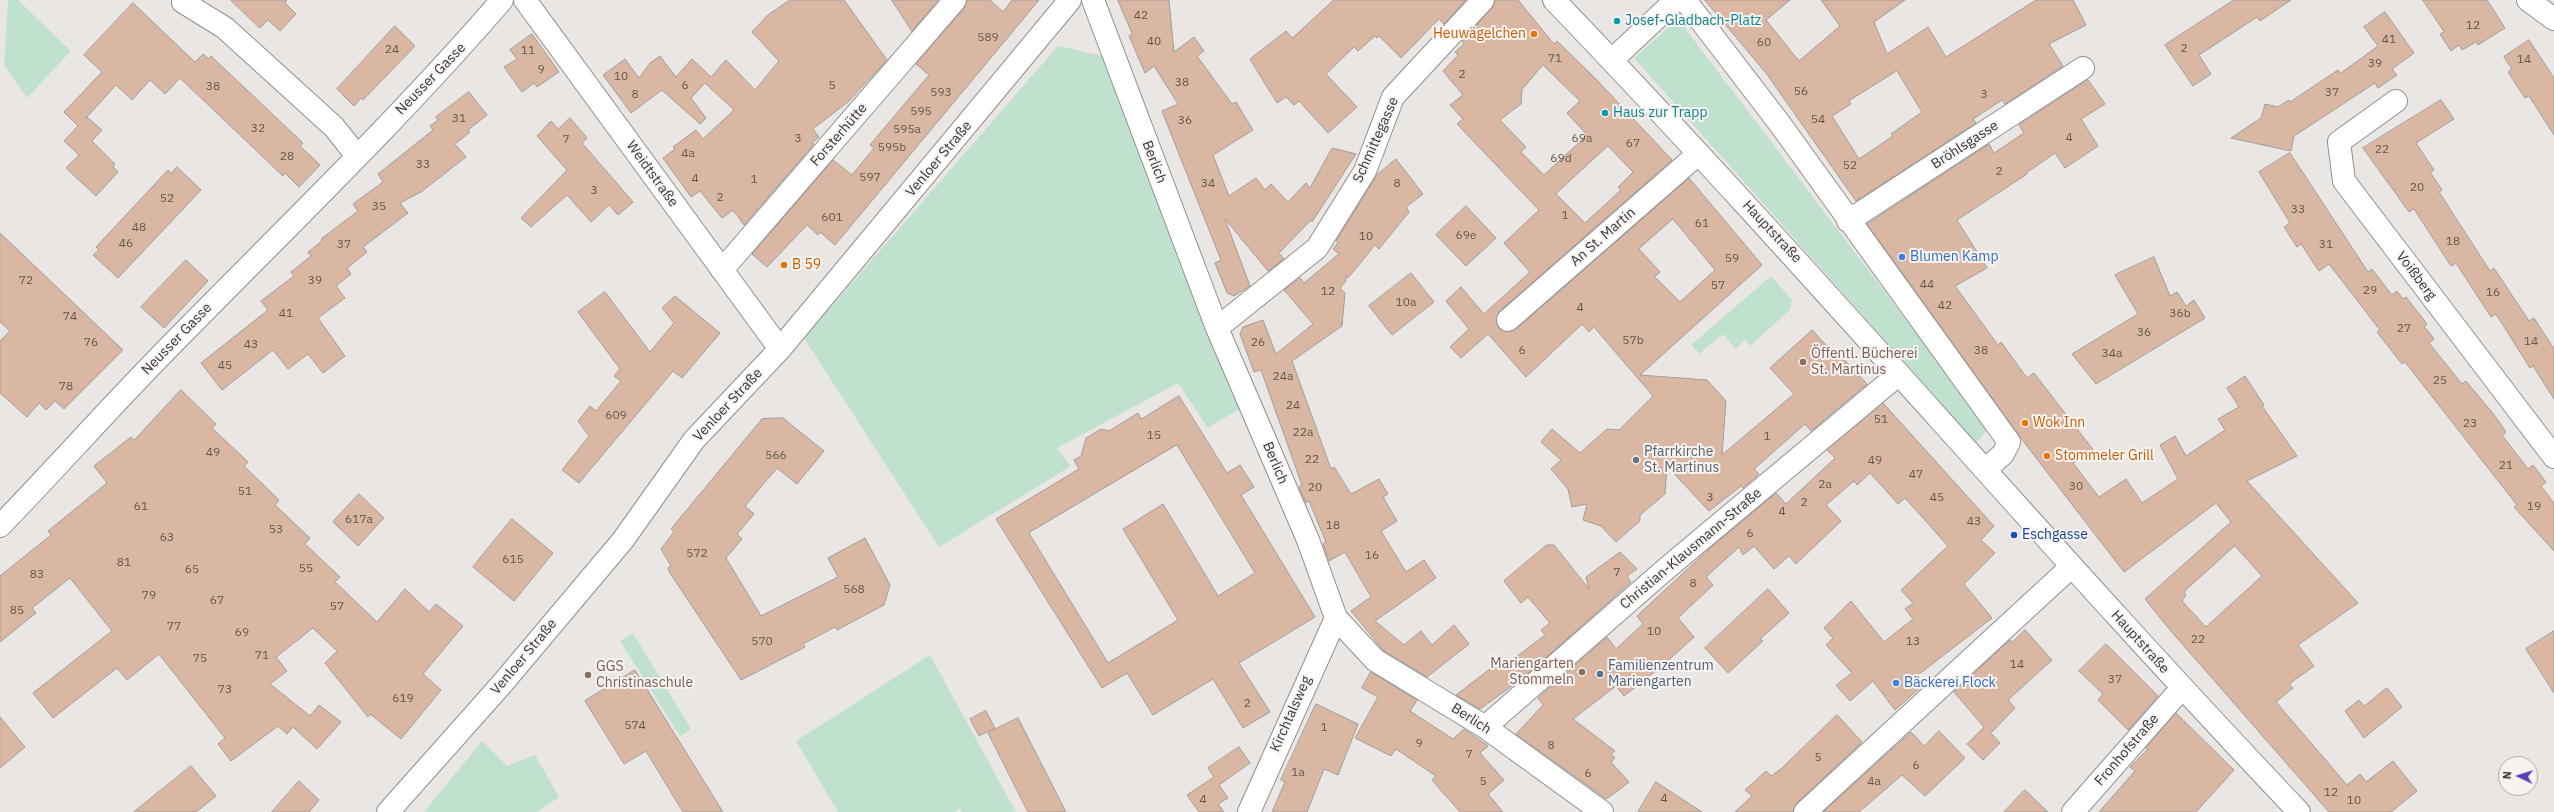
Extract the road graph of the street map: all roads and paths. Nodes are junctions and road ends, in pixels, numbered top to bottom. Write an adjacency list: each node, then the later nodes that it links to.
1 (502, 0): 17 (street, Neusser Gasse)
2 (525, 0): 19 (street, Weidtstraße)
3 (955, 0): 19 (street, Forsterhütte)
4 (1070, 0): 22 (street, Venloer Straße)
5 (1093, 0): 21 (street, Berlich)
6 (1483, 0): 21 (street, Schmittegasse)
7 (1554, 0): 13 (street, Hauptstraße)
8 (1676, 0): 13 (street)
9 (1685, 0): 18 (street)
10 (2528, 0): 12 (street)
11 (183, 2): 17 (street)
12 (2554, 19)
13 (1612, 60): 16 (street, Hauptstraße)
14 (2082, 68): 18 (street, Bröhlsgasse)
15 (2396, 101): 24 (street, Voißberg)
16 (1698, 154): 20 (street, An St. Martin); 23 (street, Hauptstraße)
17 (357, 156): 26 (street, Neusser Gasse)
18 (1848, 221): 25 (street)
19 (722, 270): 22 (street, Weidtstraße)
20 (1508, 320)
21 (1218, 328): 28 (street, Berlich)
22 (780, 349): 31 (street, Venloer Straße)
23 (1899, 374): 25 (street, Hauptstraße); 30 (street, Christian-Klausmann-Straße)
24 (2554, 457)
25 (1986, 469): 27 (street, Hauptstraße)
26 (0, 526)
27 (2071, 566): 29 (street, Hauptstraße); 34 (street)
28 (1336, 618): 30 (street, Berlich); 32 (street, Kirchtalsweg)
29 (2182, 688): 35 (street, Fronhofstraße); 36 (street, Hauptstraße)
30 (1485, 726): 33 (street, Berlich)
31 (388, 812)
32 (1249, 812)
33 (1602, 812)
34 (1805, 812)
35 (2073, 812)
36 (2299, 812)

